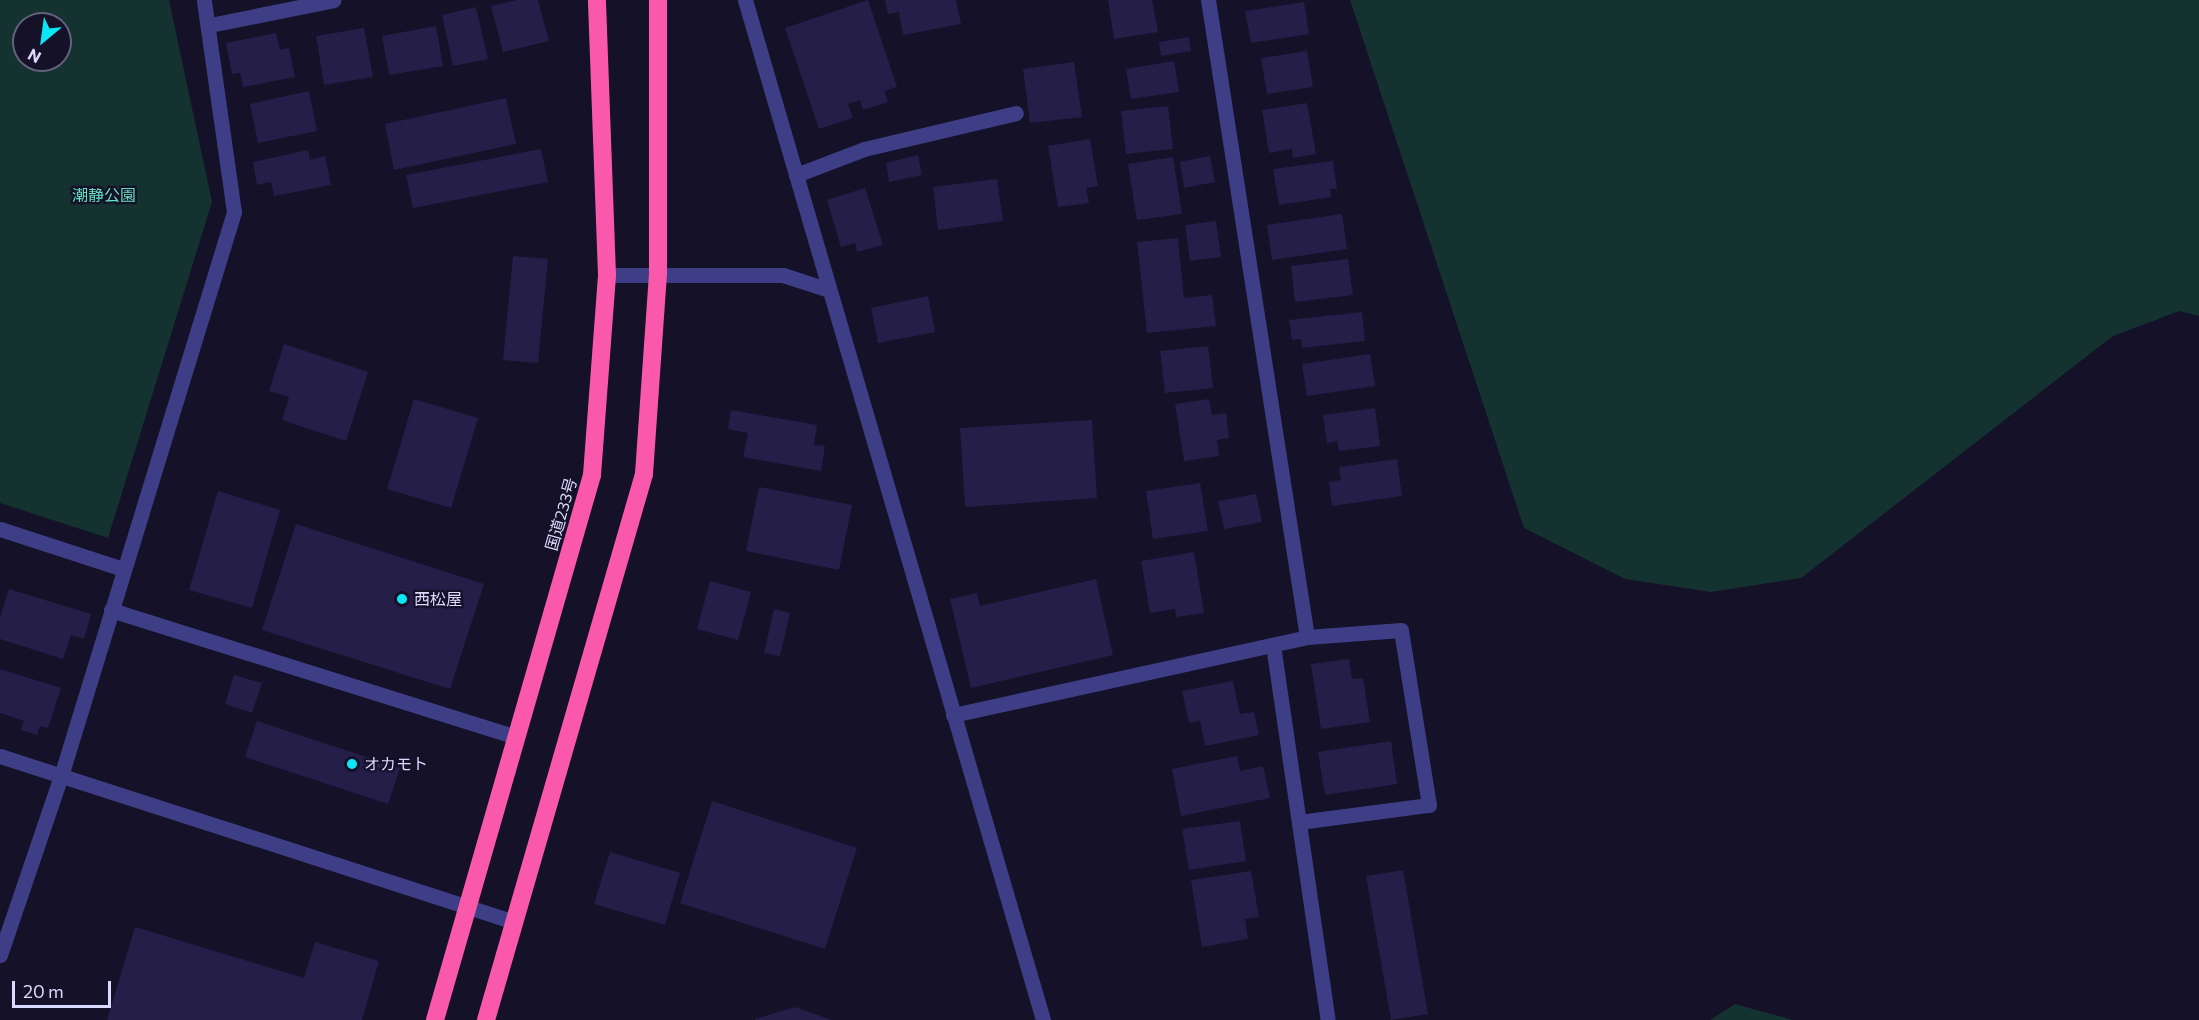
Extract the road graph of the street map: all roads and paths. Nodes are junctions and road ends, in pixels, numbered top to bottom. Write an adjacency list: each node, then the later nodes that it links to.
1 (204, 0): 7 (street)
2 (334, 0): 7 (street)
3 (597, 0): 11 (highway, 国道233号)
4 (658, 0): 10 (highway)
5 (745, 0): 9 (street)
6 (1208, 0): 16 (street)
7 (210, 25): 14 (street)
8 (1016, 113): 9 (street)
9 (796, 175): 12 (street)
10 (658, 273): 11 (street); 12 (street); 24 (highway)
11 (607, 275): 19 (highway, 国道233号)
12 (829, 290): 18 (street)
13 (0, 529): 14 (street)
14 (123, 569): 15 (street)
15 (111, 610): 19 (street); 21 (street)
16 (1306, 637): 17 (street); 22 (street)
17 (1273, 645): 18 (street); 22 (street)
18 (953, 715): 28 (street)
19 (516, 737): 23 (highway, 国道233号)
20 (0, 756): 21 (street)
21 (61, 776): 23 (street); 25 (street)
22 (1299, 822): 29 (street)
23 (470, 904): 24 (street); 26 (highway, 国道233号)
24 (515, 922): 27 (highway)
25 (0, 955)
26 (435, 1020)
27 (486, 1020)
28 (1044, 1020)
29 (1328, 1020)

